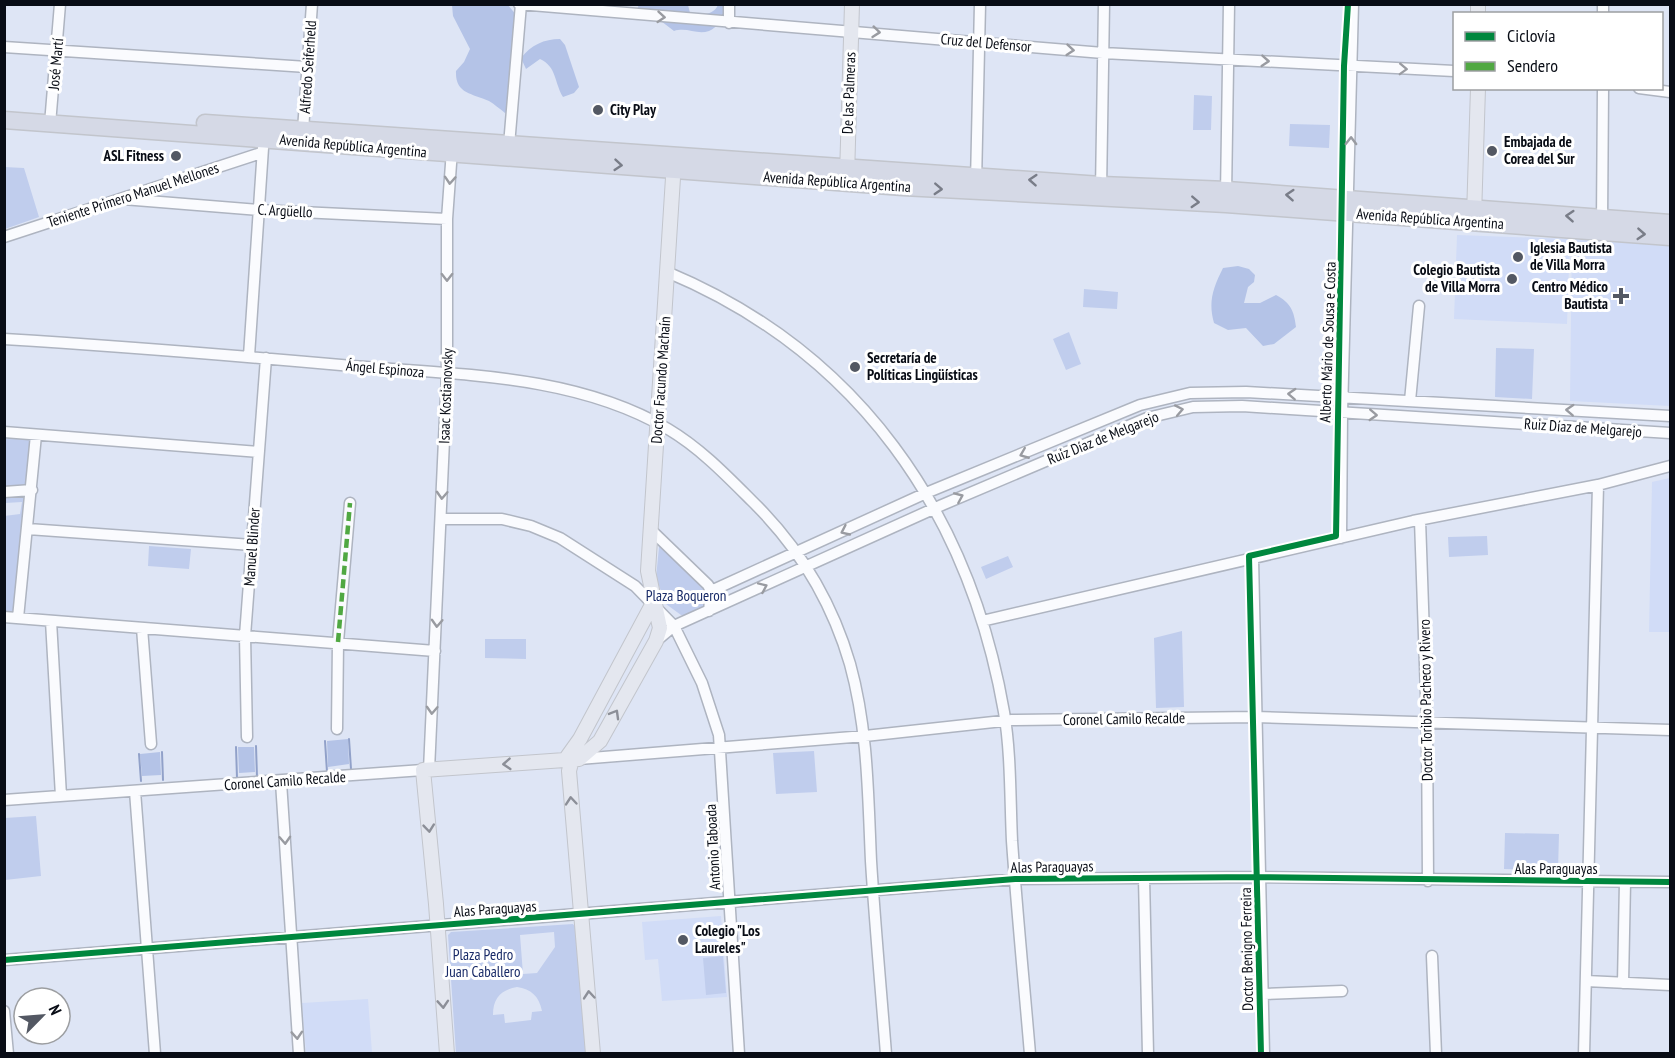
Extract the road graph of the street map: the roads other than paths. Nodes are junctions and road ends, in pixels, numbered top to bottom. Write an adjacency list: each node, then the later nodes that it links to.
1 (60, 4): 14 (street, José Martí)
2 (312, 4): 17 (street, Alfredo Seiferheld)
3 (729, 4): 10 (street)
4 (852, 4): 11 (main road, De las Palmeras)
5 (980, 4): 12 (street)
6 (1104, 4): 15 (street)
7 (1230, 4): 16 (street)
8 (1353, 4): 18 (street, Alberto Mário de Sousa e Costa)
9 (520, 5): 10 (street, Cruz del Defensor, one-way to 10); 28 (street)
10 (729, 23): 11 (street, Cruz del Defensor)
11 (851, 30): 12 (street, Cruz del Defensor, one-way to 12); 32 (main road, De las Palmeras)
12 (979, 43): 15 (street, Cruz del Defensor, one-way to 15); 33 (street)
13 (4, 46): 14 (street)
14 (57, 51): 17 (street); 25 (street, José Martí)
15 (1103, 53): 16 (street, Cruz del Defensor); 34 (street)
16 (1229, 59): 18 (street, Cruz del Defensor, one-way to 18); 35 (street)
17 (308, 67): 27 (street, Alfredo Seiferheld)
18 (1352, 67): 19 (street, Cruz del Defensor, one-way to 19); 37 (street, Alberto Mário de Sousa e Costa, one-way to 18)
19 (1453, 71)
20 (1478, 90): 39 (main road)
21 (1603, 90): 42 (street)
22 (1655, 90): 23 (street)
23 (1671, 92)
24 (4, 111): 25 (highway, Avenida República Argentina)
25 (51, 119): 26 (highway, Avenida República Argentina); 27 (highway, Avenida República Argentina); 29 (highway, Avenida República Argentina)
26 (4, 120)
27 (303, 130): 29 (highway); 30 (highway, Avenida República Argentina)
28 (509, 145): 30 (highway, Avenida República Argentina); 31 (highway, Avenida República Argentina)
29 (264, 146): 30 (highway, Avenida República Argentina); 36 (street, Teniente Primero Manuel Mellones); 38 (street)
30 (452, 147): 31 (highway, Avenida República Argentina, one-way to 31); 40 (street, Isaac Kostianovsky, one-way to 40)
31 (674, 163): 32 (highway, Avenida República Argentina); 32 (highway, Avenida República Argentina); 45 (main road, Doctor Facundo Machaín)
32 (847, 175): 33 (highway, Avenida República Argentina)
33 (976, 184): 34 (highway, Avenida República Argentina)
34 (1101, 191): 35 (highway, Avenida República Argentina)
35 (1226, 197): 37 (highway, Avenida República Argentina)
36 (123, 199): 38 (street, C. Argüello); 43 (street, Teniente Primero Manuel Mellones)
37 (1348, 206): 39 (highway, Avenida República Argentina); 39 (highway, Avenida República Argentina); 52 (street, Alberto Mário de Sousa e Costa)
38 (259, 210): 40 (street, C. Argüello); 48 (street)
39 (1475, 216): 42 (highway, Avenida República Argentina)
40 (447, 219): 50 (street, Isaac Kostianovsky, one-way to 50)
41 (1671, 223): 42 (highway, Avenida República Argentina)
42 (1602, 225): 44 (highway, Avenida República Argentina, one-way to 44)
43 (4, 237)
44 (1671, 237)
45 (668, 272): 61 (main road, Doctor Facundo Machaín); 72 (street)
46 (1419, 306): 53 (street)
47 (4, 339): 48 (street, Ángel Espinoza)
48 (249, 356): 49 (street, Ángel Espinoza)
49 (266, 358): 50 (street, Ángel Espinoza); 67 (street, Manuel Blinder)
50 (447, 374): 61 (street, Ángel Espinoza); 75 (street, Isaac Kostianovsky, one-way to 75)
51 (1214, 392): 52 (street, Ruiz Díaz de Melgarejo, one-way to 51); 55 (street); 60 (street, Ruiz Díaz de Melgarejo)
52 (1342, 397): 53 (street, Ruiz Díaz de Melgarejo); 57 (street, Alberto Mário de Sousa e Costa)
53 (1410, 401): 54 (street, Ruiz Díaz de Melgarejo)
54 (1482, 405): 56 (street, Ruiz Díaz de Melgarejo, one-way to 54); 59 (street)
55 (1214, 406): 57 (street, Ruiz Díaz de Melgarejo); 66 (street, Ruiz Díaz de Melgarejo, one-way to 55)
56 (1596, 412): 58 (street, Ruiz Díaz de Melgarejo); 62 (street)
57 (1342, 413): 59 (street, Ruiz Díaz de Melgarejo, one-way to 59); 79 (street, Alberto Mário de Sousa e Costa)
58 (1671, 416)
59 (1480, 422): 62 (street, Ruiz Díaz de Melgarejo)
60 (1100, 423): 66 (street); 72 (street, Ruiz Díaz de Melgarejo, one-way to 72)
61 (658, 424): 78 (main road, Doctor Facundo Machaín); 81 (street, Ángel Espinoza)
62 (1594, 429): 64 (street, Ruiz Díaz de Melgarejo)
63 (4, 432): 65 (street)
64 (1671, 433)
65 (36, 435): 67 (street); 70 (street)
66 (1105, 435): 74 (street, Ruiz Díaz de Melgarejo, one-way to 66)
67 (258, 452): 80 (street, Manuel Blinder)
68 (1671, 466): 69 (street)
69 (1598, 485): 76 (street); 101 (street)
70 (32, 490): 71 (street); 77 (street)
71 (4, 492)
72 (926, 493): 74 (street); 81 (street, Ruiz Díaz de Melgarejo, one-way to 81)
73 (350, 502): 95 (street)
74 (934, 509): 83 (street, Ruiz Díaz de Melgarejo); 90 (street)
75 (441, 519): 85 (street, Antonio Taboada); 96 (street, Isaac Kostianovsky, one-way to 96)
76 (1420, 520): 79 (street); 99 (street, Doctor Toribio Pacheco y Rivero)
77 (28, 529): 80 (street); 88 (street)
78 (651, 530): 84 (street); 85 (main road, Doctor Facundo Machaín)
79 (1341, 538): 82 (street)
80 (252, 545): 93 (street, Manuel Blinder)
81 (797, 552): 83 (street, Ángel Espinoza); 84 (street, Ruiz Díaz de Melgarejo)
82 (1253, 559): 90 (street); 97 (street, Doctor Benigno Ferreira)
83 (807, 567): 86 (street, Ruiz Díaz de Melgarejo, one-way to 83); 103 (street, Ángel Espinoza)
84 (711, 591): 86 (street)
85 (653, 603): 91 (street, Antonio Taboada); 94 (main road, Doctor Facundo Machaín); 107 (main road)
86 (709, 611): 91 (street, Ruiz Díaz de Melgarejo)
87 (4, 617): 88 (street)
88 (18, 618): 89 (street)
89 (51, 621): 92 (street); 111 (street)
90 (982, 621): 98 (street)
91 (674, 626): 94 (street, Ruiz Díaz de Melgarejo); 106 (street, Antonio Taboada)
92 (142, 628): 93 (street); 105 (street)
93 (245, 636): 95 (street); 104 (street, Manuel Blinder)
94 (656, 641): 107 (main road, Doctor Facundo Machaín, one-way to 94)
95 (338, 642): 96 (street); 100 (street)
96 (435, 651): 108 (street, Isaac Kostianovsky, one-way to 108)
97 (1258, 718): 98 (street, Coronel Camilo Recalde); 99 (street, Coronel Camilo Recalde); 115 (street, Doctor Benigno Ferreira)
98 (1005, 721): 103 (street, Coronel Camilo Recalde); 114 (street)
99 (1427, 723): 101 (street, Coronel Camilo Recalde); 116 (street, Doctor Toribio Pacheco y Rivero)
100 (337, 729)
101 (1593, 730): 102 (street, Coronel Camilo Recalde); 117 (street)
102 (1671, 730)
103 (865, 736): 106 (street, Coronel Camilo Recalde); 120 (street, Ángel Espinoza)
104 (247, 737)
105 (151, 744)
106 (720, 746): 107 (street, Coronel Camilo Recalde); 121 (street, Antonio Taboada)
107 (572, 759): 108 (main road, Coronel Camilo Recalde, one-way to 108); 122 (main road, one-way to 107)
108 (426, 770): 109 (street, Coronel Camilo Recalde); 123 (main road, one-way to 123)
109 (281, 782): 110 (street, Coronel Camilo Recalde); 124 (street, one-way to 124)
110 (135, 791): 111 (street, Coronel Camilo Recalde); 125 (street)
111 (61, 796): 112 (street, Coronel Camilo Recalde)
112 (4, 800)
113 (1144, 878): 114 (street, Alas Paraguayas); 115 (street, Alas Paraguayas); 142 (street)
114 (1015, 879): 120 (street, Alas Paraguayas); 141 (street)
115 (1261, 879): 116 (street, Alas Paraguayas); 132 (street, Doctor Benigno Ferreira)
116 (1428, 881): 117 (street, Alas Paraguayas)
117 (1588, 881): 118 (street, Alas Paraguayas); 128 (street)
118 (1625, 882): 119 (street, Alas Paraguayas); 129 (street)
119 (1671, 882)
120 (874, 892): 121 (street, Alas Paraguayas); 140 (street, Ángel Espinoza)
121 (728, 903): 122 (street, Alas Paraguayas); 139 (street, Antonio Taboada)
122 (582, 915): 123 (street, Alas Paraguayas); 138 (main road, one-way to 122)
123 (438, 924): 124 (street, Alas Paraguayas); 137 (main road, one-way to 137)
124 (290, 938): 125 (street, Alas Paraguayas); 136 (street, one-way to 136)
125 (146, 949): 127 (street, Alas Paraguayas); 135 (street)
126 (1432, 956): 144 (street)
127 (4, 960)
128 (1586, 981): 129 (street); 145 (street)
129 (1623, 983): 130 (street)
130 (1671, 985)
131 (1342, 991): 132 (street)
132 (1263, 994): 143 (street, Doctor Benigno Ferreira)
133 (4, 1011): 134 (street)
134 (8, 1053)
135 (155, 1053)
136 (299, 1053)
137 (447, 1053)
138 (593, 1053)
139 (739, 1053)
140 (886, 1053)
141 (1030, 1053)
142 (1148, 1053)
143 (1264, 1053)
144 (1436, 1053)
145 (1584, 1053)

